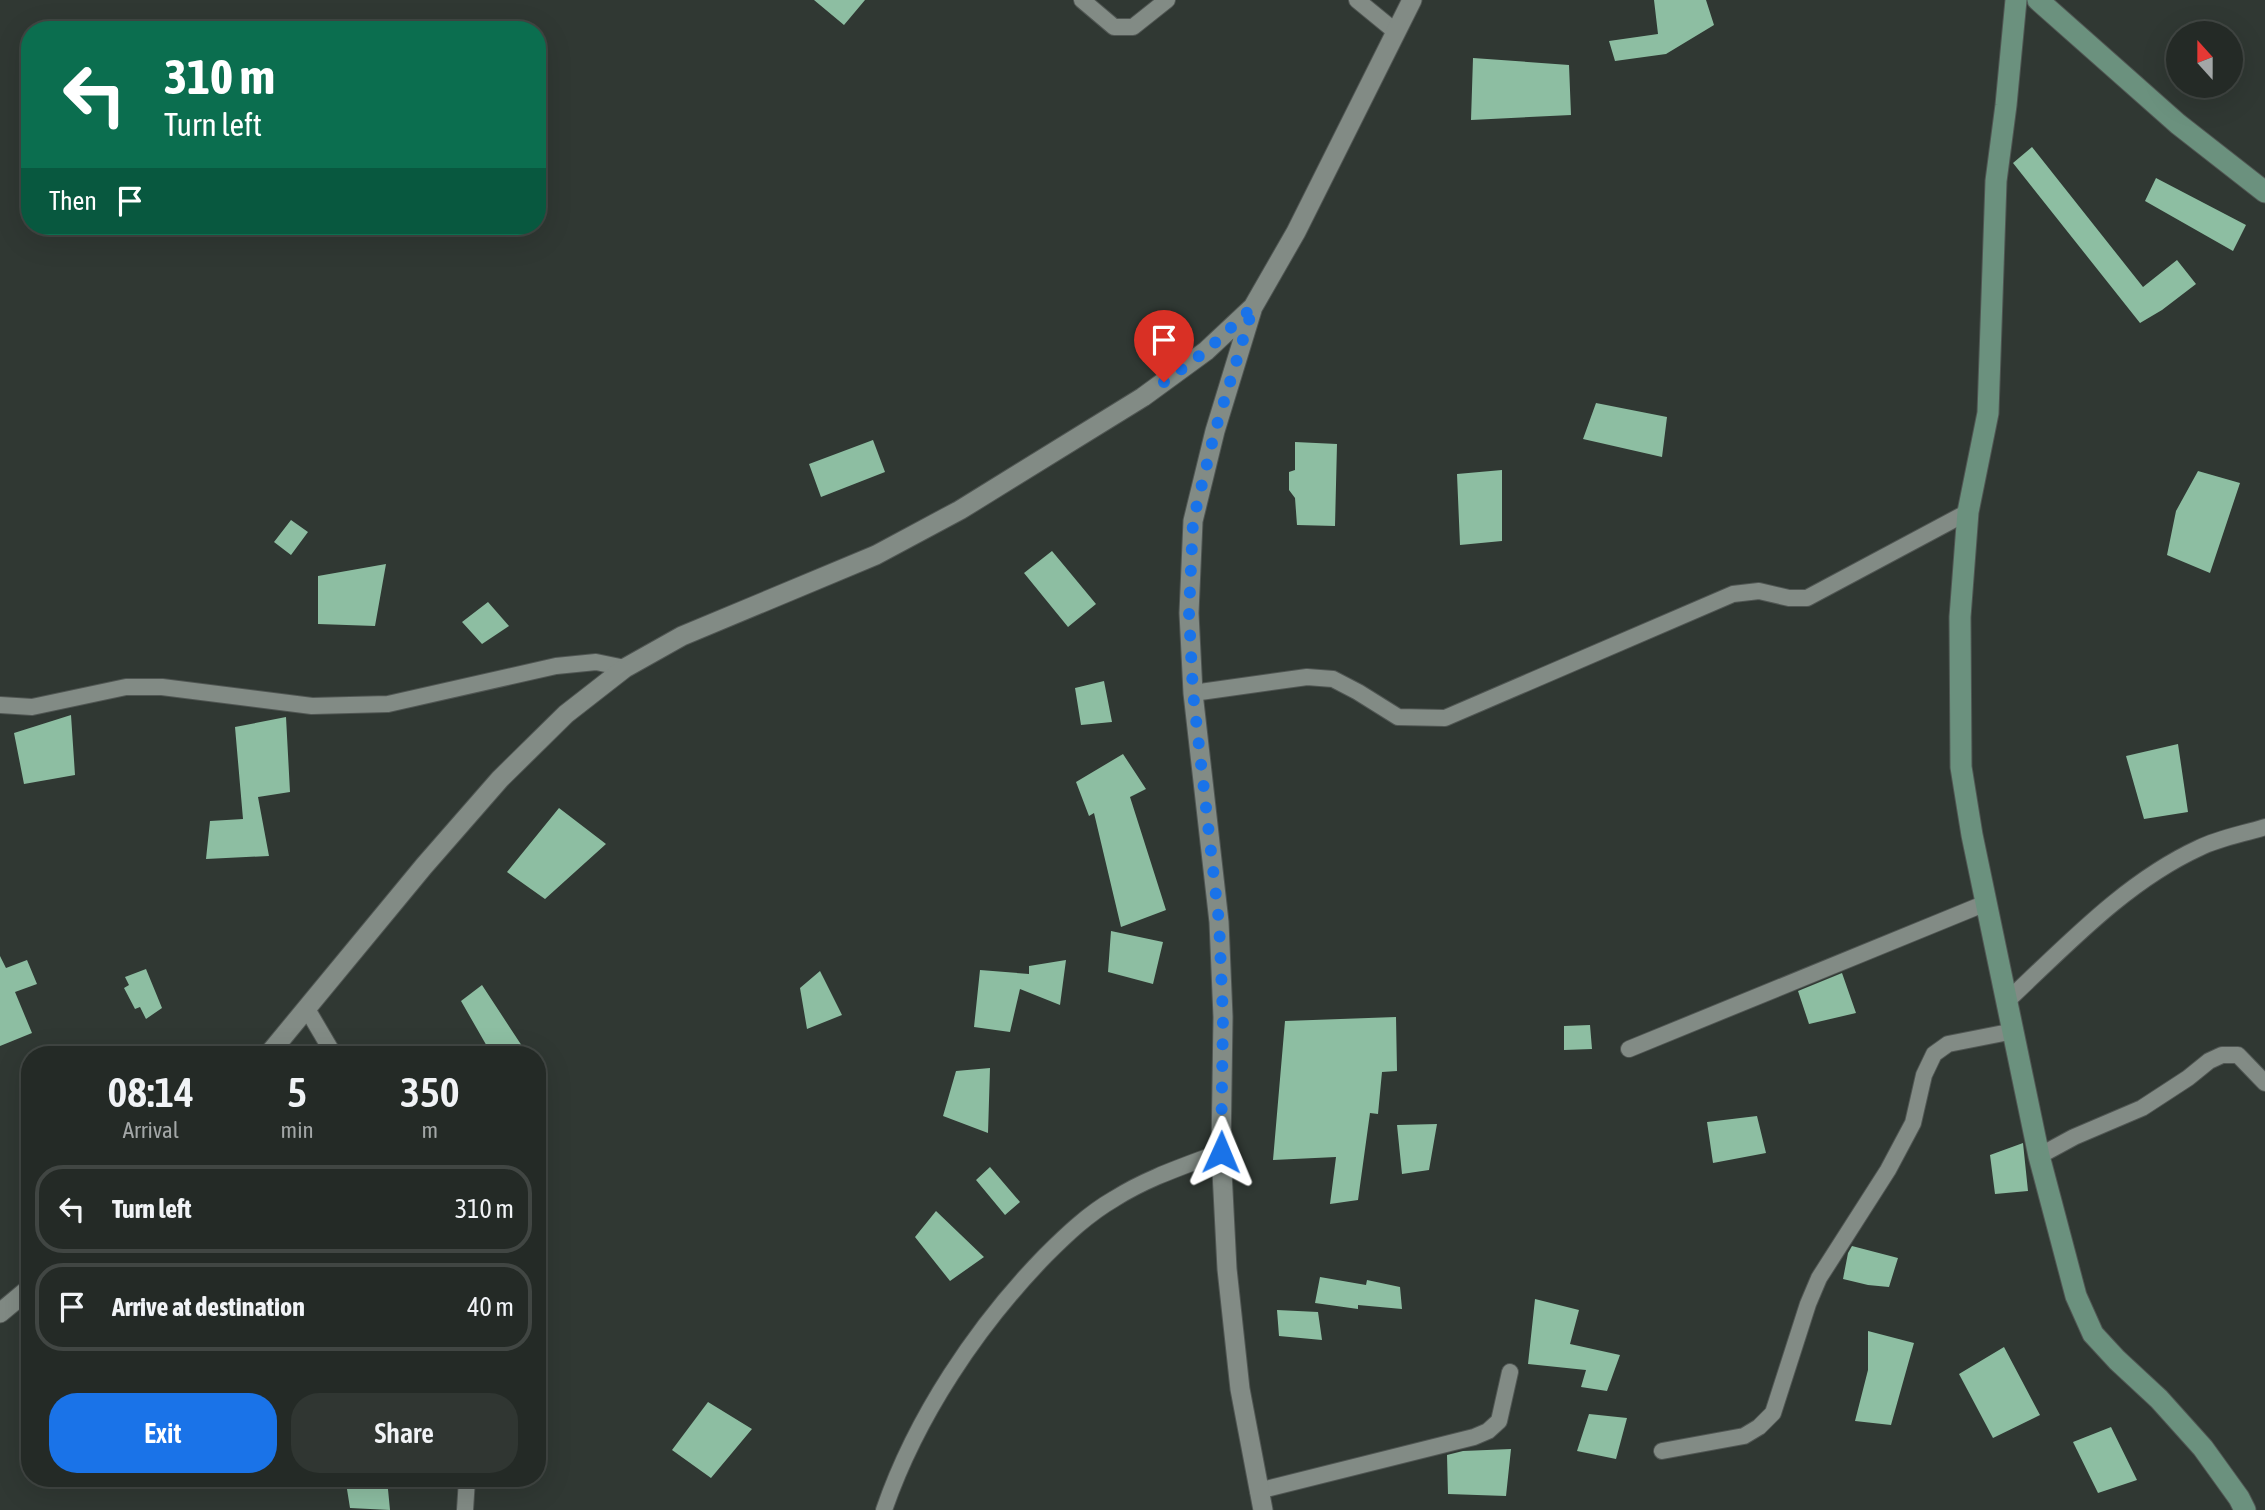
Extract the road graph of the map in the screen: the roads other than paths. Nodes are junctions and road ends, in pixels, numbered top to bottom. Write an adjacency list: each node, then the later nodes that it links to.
1 (1082, 0): 2 (street)
2 (1167, 0)
3 (1357, 0): 7 (street)
4 (1412, 0): 7 (street)
5 (2016, 0): 10 (main road)
6 (2038, 0): 8 (main road)
7 (1396, 32): 9 (street)
8 (2265, 192)
9 (1253, 307): 11 (street); 12 (street)
10 (1968, 512): 12 (street); 15 (main road)
11 (625, 668): 13 (street); 17 (street)
12 (1193, 693): 23 (street)
13 (0, 705)
14 (2265, 827): 16 (street)
15 (1986, 903): 16 (main road); 21 (street)
16 (2007, 1001): 18 (main road)
17 (307, 1009): 19 (street); 20 (street)
18 (2014, 1031): 24 (main road); 28 (street)
19 (276, 1046)
20 (329, 1046)
21 (1629, 1049)
22 (2265, 1083): 24 (street)
23 (1221, 1152): 30 (street); 32 (street)
24 (2039, 1156): 34 (main road)
25 (21, 1296): 26 (street)
26 (0, 1313)
27 (1510, 1372): 30 (street)
28 (1662, 1451)
29 (466, 1487): 31 (street)
30 (1258, 1491): 33 (street)
31 (465, 1510)
32 (884, 1510)
33 (1263, 1510)
34 (2245, 1510)

